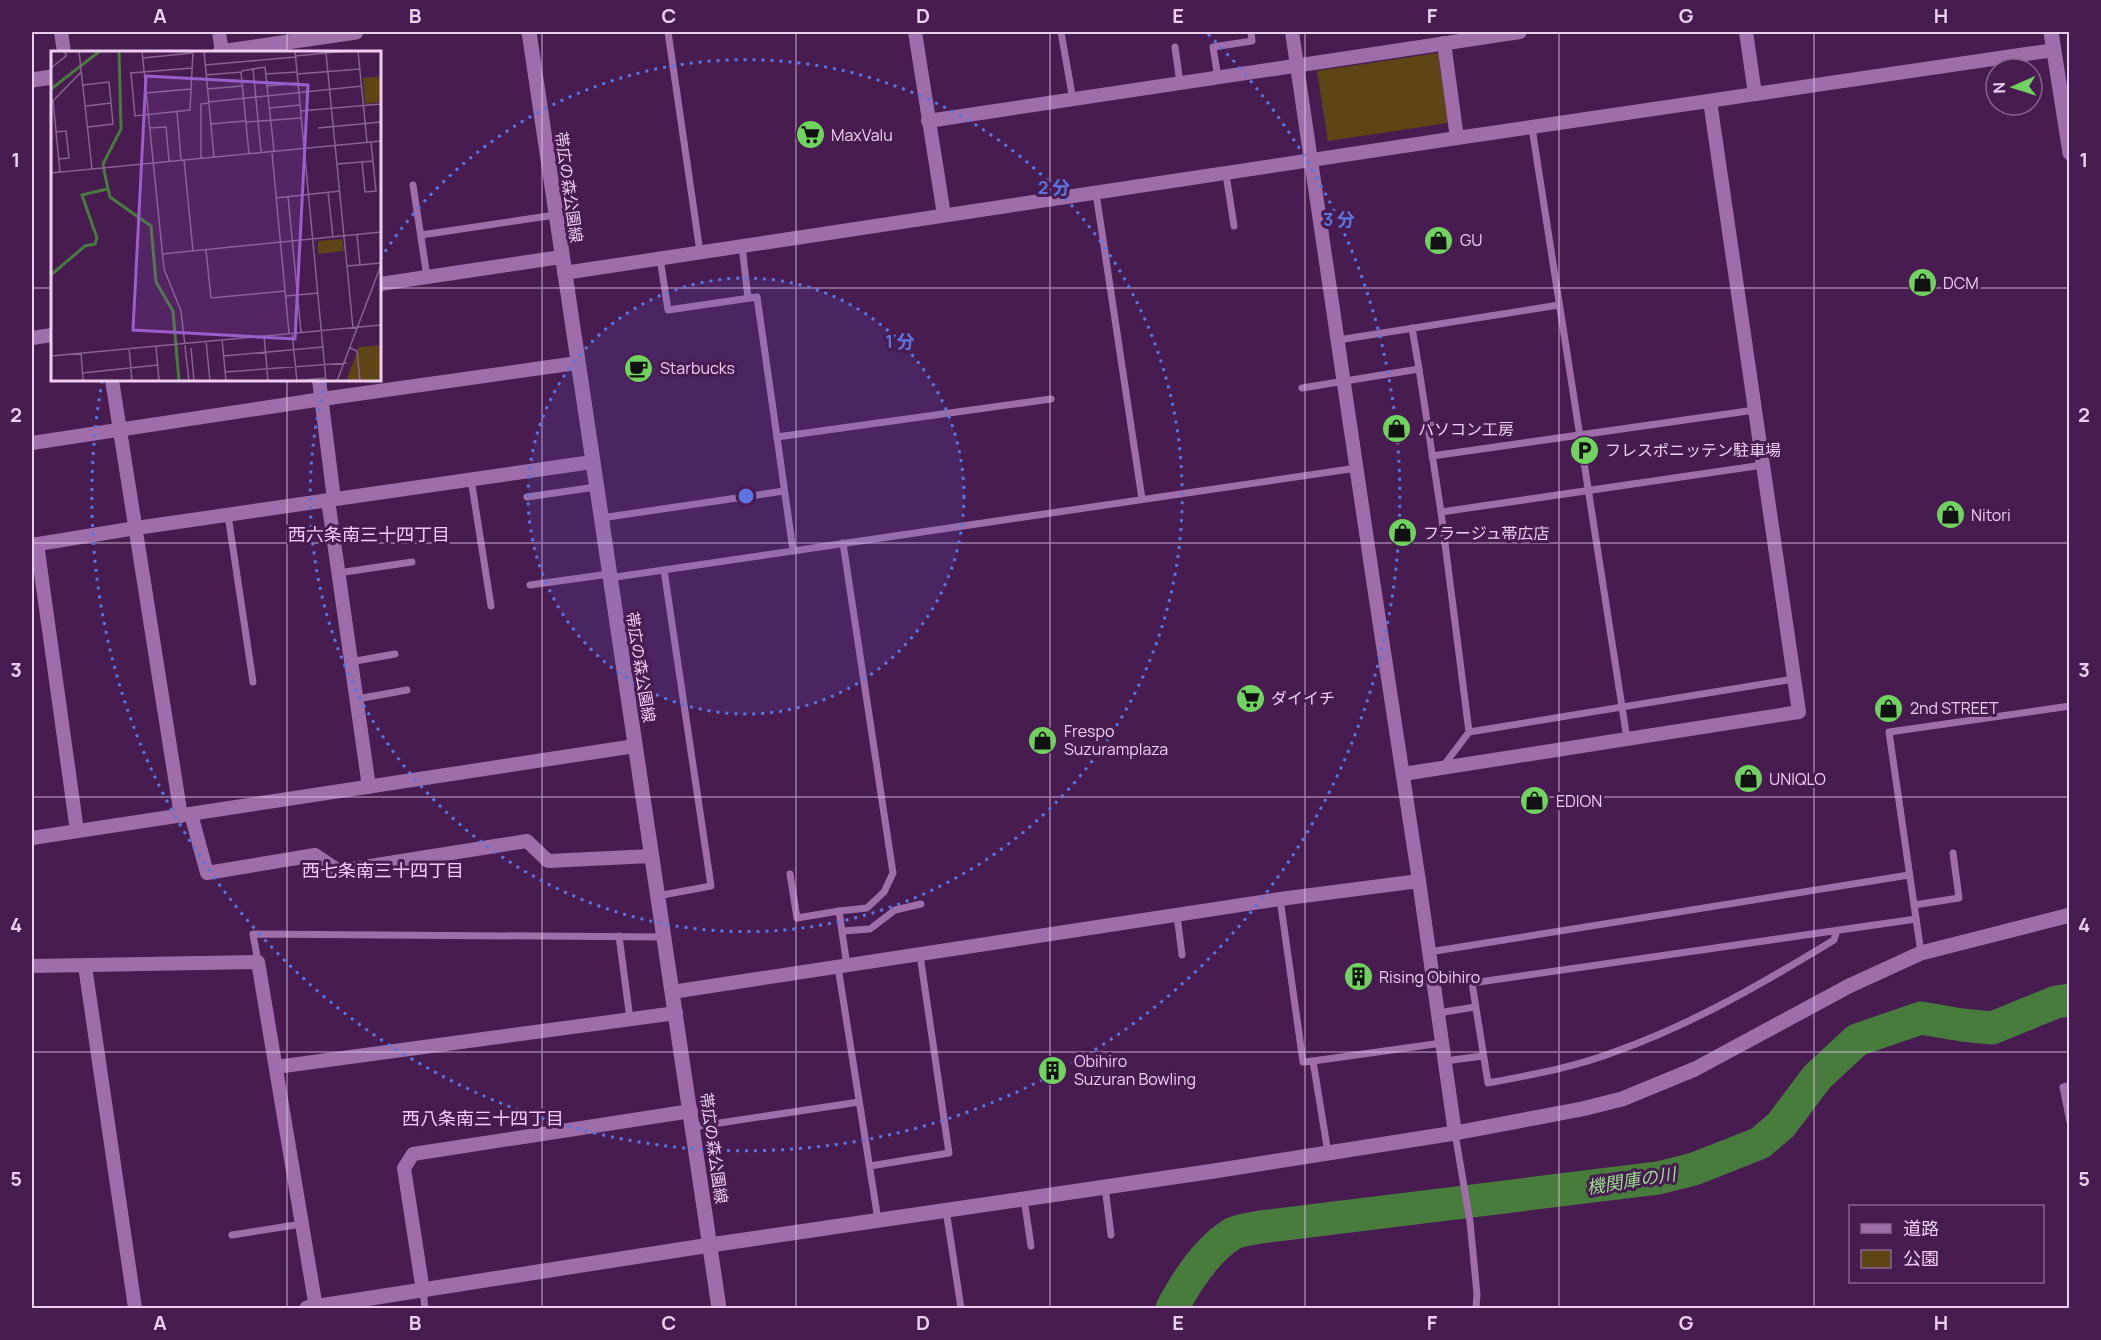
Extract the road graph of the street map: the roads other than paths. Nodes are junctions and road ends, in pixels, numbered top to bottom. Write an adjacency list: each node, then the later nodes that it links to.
1 (61, 32): 17 (street)
2 (219, 32): 18 (street)
3 (356, 32): 15 (street)
4 (529, 32): 36 (street, 帯広の森公園線)
5 (668, 32): 41 (lane)
6 (915, 32): 28 (street)
7 (1061, 32): 26 (lane)
8 (1251, 32): 22 (lane)
9 (1292, 32): 20 (street)
10 (1520, 32): 13 (street)
11 (1746, 32): 25 (street)
12 (2052, 32): 16 (street)
13 (1444, 43): 20 (street); 30 (street)
14 (1174, 47): 24 (lane)
15 (275, 48): 19 (street)
16 (2054, 50): 25 (street); 31 (street)
17 (64, 51)
18 (221, 51)
19 (234, 51)
20 (1298, 66): 22 (street); 32 (street)
21 (51, 77): 23 (street)
22 (1218, 78): 24 (street)
23 (32, 80)
24 (1180, 84): 26 (street)
25 (1755, 94): 27 (street)
26 (1073, 100): 28 (street)
27 (1710, 101): 29 (street); 61 (street)
28 (928, 122): 37 (street)
29 (1532, 128): 30 (street); 48 (lane)
30 (1457, 138): 32 (street)
31 (2070, 153)
32 (1311, 161): 33 (street); 52 (street)
33 (1226, 174): 35 (street); 38 (lane)
34 (413, 185): 39 (lane)
35 (1096, 193): 37 (street); 76 (lane)
36 (555, 215): 39 (lane); 42 (street, 帯広の森公園線)
37 (944, 215): 40 (street)
38 (1234, 226)
39 (421, 236): 45 (lane)
40 (742, 246): 41 (street); 47 (lane)
41 (700, 252): 43 (street)
42 (561, 257): 44 (street, 帯広の森公園線); 45 (street)
43 (660, 258): 44 (street); 47 (lane)
44 (564, 273): 53 (street, 帯広の森公園線)
45 (427, 277): 46 (street)
46 (381, 284)
47 (748, 298): 64 (lane)
48 (1559, 305): 49 (lane); 63 (lane)
49 (1412, 328): 52 (lane); 54 (lane)
50 (51, 335): 51 (street)
51 (32, 339)
52 (1338, 340): 55 (street)
53 (577, 363): 59 (street); 67 (street, 帯広の森公園線)
54 (1419, 369): 55 (lane); 66 (lane)
55 (1344, 380): 58 (lane); 69 (street)
56 (112, 381): 62 (street)
57 (319, 381): 59 (street)
58 (1302, 388)
59 (322, 399): 62 (street); 75 (street)
60 (1051, 399): 64 (lane)
61 (1755, 410): 63 (lane); 68 (street)
62 (120, 429): 65 (street); 80 (street)
63 (1580, 434): 66 (lane); 72 (lane)
64 (777, 437): 73 (lane)
65 (32, 443)
66 (1432, 456): 77 (lane)
67 (592, 462): 70 (street); 71 (street, 帯広の森公園線)
68 (1763, 465): 72 (lane); 92 (street)
69 (1357, 468): 76 (lane); 102 (street)
70 (471, 479): 75 (street); 89 (lane)
71 (596, 487): 74 (lane); 79 (street, 帯広の森公園線)
72 (1588, 490): 77 (lane); 96 (lane)
73 (784, 491): 79 (lane); 83 (lane)
74 (527, 497)
75 (331, 499): 78 (street); 86 (street)
76 (1142, 499): 81 (lane)
77 (1441, 512): 98 (lane)
78 (228, 515): 80 (street); 93 (lane)
79 (600, 518): 87 (street, 帯広の森公園線)
80 (136, 528): 82 (street); 104 (street)
81 (843, 543): 83 (lane); 116 (lane)
82 (34, 545): 105 (street)
83 (793, 551): 85 (lane)
84 (412, 562): 86 (lane)
85 (664, 570): 87 (lane); 112 (lane)
86 (338, 573): 91 (street)
87 (609, 576): 88 (lane); 100 (street, 帯広の森公園線)
88 (530, 585)
89 (491, 606)
90 (395, 654): 91 (lane)
91 (350, 662): 95 (street)
92 (1794, 679): 96 (lane); 99 (street)
93 (253, 682)
94 (407, 690): 95 (lane)
95 (356, 699): 103 (street)
96 (1621, 706): 98 (lane); 99 (lane)
97 (2070, 706): 110 (lane)
98 (1469, 732): 101 (lane)
99 (1627, 739): 101 (street)
100 (635, 746): 103 (street); 108 (street, 帯広の森公園線)
101 (1443, 767): 102 (street)
102 (1403, 774): 111 (street)
103 (369, 787): 104 (street)
104 (186, 815): 105 (street); 108 (street)
105 (76, 831): 106 (street)
106 (32, 838)
107 (1953, 853): 115 (lane)
108 (651, 856): 112 (street, 帯広の森公園線)
109 (790, 874): 116 (lane)
110 (1909, 875): 115 (lane); 124 (lane)
111 (1419, 881): 113 (street); 124 (street)
112 (657, 896): 123 (street, 帯広の森公園線)
113 (1280, 899): 117 (street); 139 (lane)
114 (921, 904): 121 (lane)
115 (1914, 904): 119 (lane)
116 (839, 911): 121 (lane)
117 (1177, 915): 126 (street); 127 (lane)
118 (2070, 915): 125 (street)
119 (1916, 919): 120 (lane); 125 (lane)
120 (1837, 930): 133 (lane); 138 (lane)
121 (843, 932): 131 (lane)
122 (618, 936): 123 (lane); 128 (lane); 136 (lane)
123 (663, 937): 132 (street, 帯広の森公園線)
124 (1429, 952): 135 (street)
125 (1921, 953): 146 (street)
126 (920, 955): 131 (street); 148 (lane)
127 (1182, 955)
128 (258, 962): 130 (street); 141 (street)
129 (32, 966): 130 (street)
130 (85, 966): 159 (street)
131 (843, 966): 132 (street); 143 (lane)
132 (672, 992): 134 (street, 帯広の森公園線)
133 (1475, 1007): 135 (lane); 138 (lane)
134 (676, 1013): 136 (street); 144 (street, 帯広の森公園線)
135 (1438, 1013): 137 (street)
136 (630, 1019): 141 (street)
137 (1442, 1043): 139 (lane); 140 (street)
138 (1483, 1056): 140 (lane)
139 (1313, 1061): 147 (lane)
140 (1445, 1061): 146 (street)
141 (276, 1067): 153 (street)
142 (2070, 1086): 145 (lane)
143 (859, 1102): 144 (lane); 148 (lane)
144 (692, 1119): 156 (street, 帯広の森公園線); 158 (street)
145 (2070, 1122)
146 (1455, 1132): 147 (street); 164 (lane)
147 (1328, 1153): 149 (street)
148 (870, 1166): 152 (lane)
149 (1104, 1186): 150 (street); 155 (lane)
150 (1024, 1199): 151 (street); 157 (lane)
151 (946, 1210): 152 (street); 163 (lane)
152 (878, 1220): 156 (street)
153 (302, 1224): 154 (lane); 160 (street)
154 (232, 1234)
155 (1111, 1235)
156 (710, 1245): 158 (street); 162 (street, 帯広の森公園線)
157 (1031, 1246)
158 (423, 1291): 160 (street); 161 (lane)
159 (135, 1308)
160 (313, 1308)
161 (425, 1308)
162 (719, 1308)
163 (961, 1308)
164 (1476, 1308)

